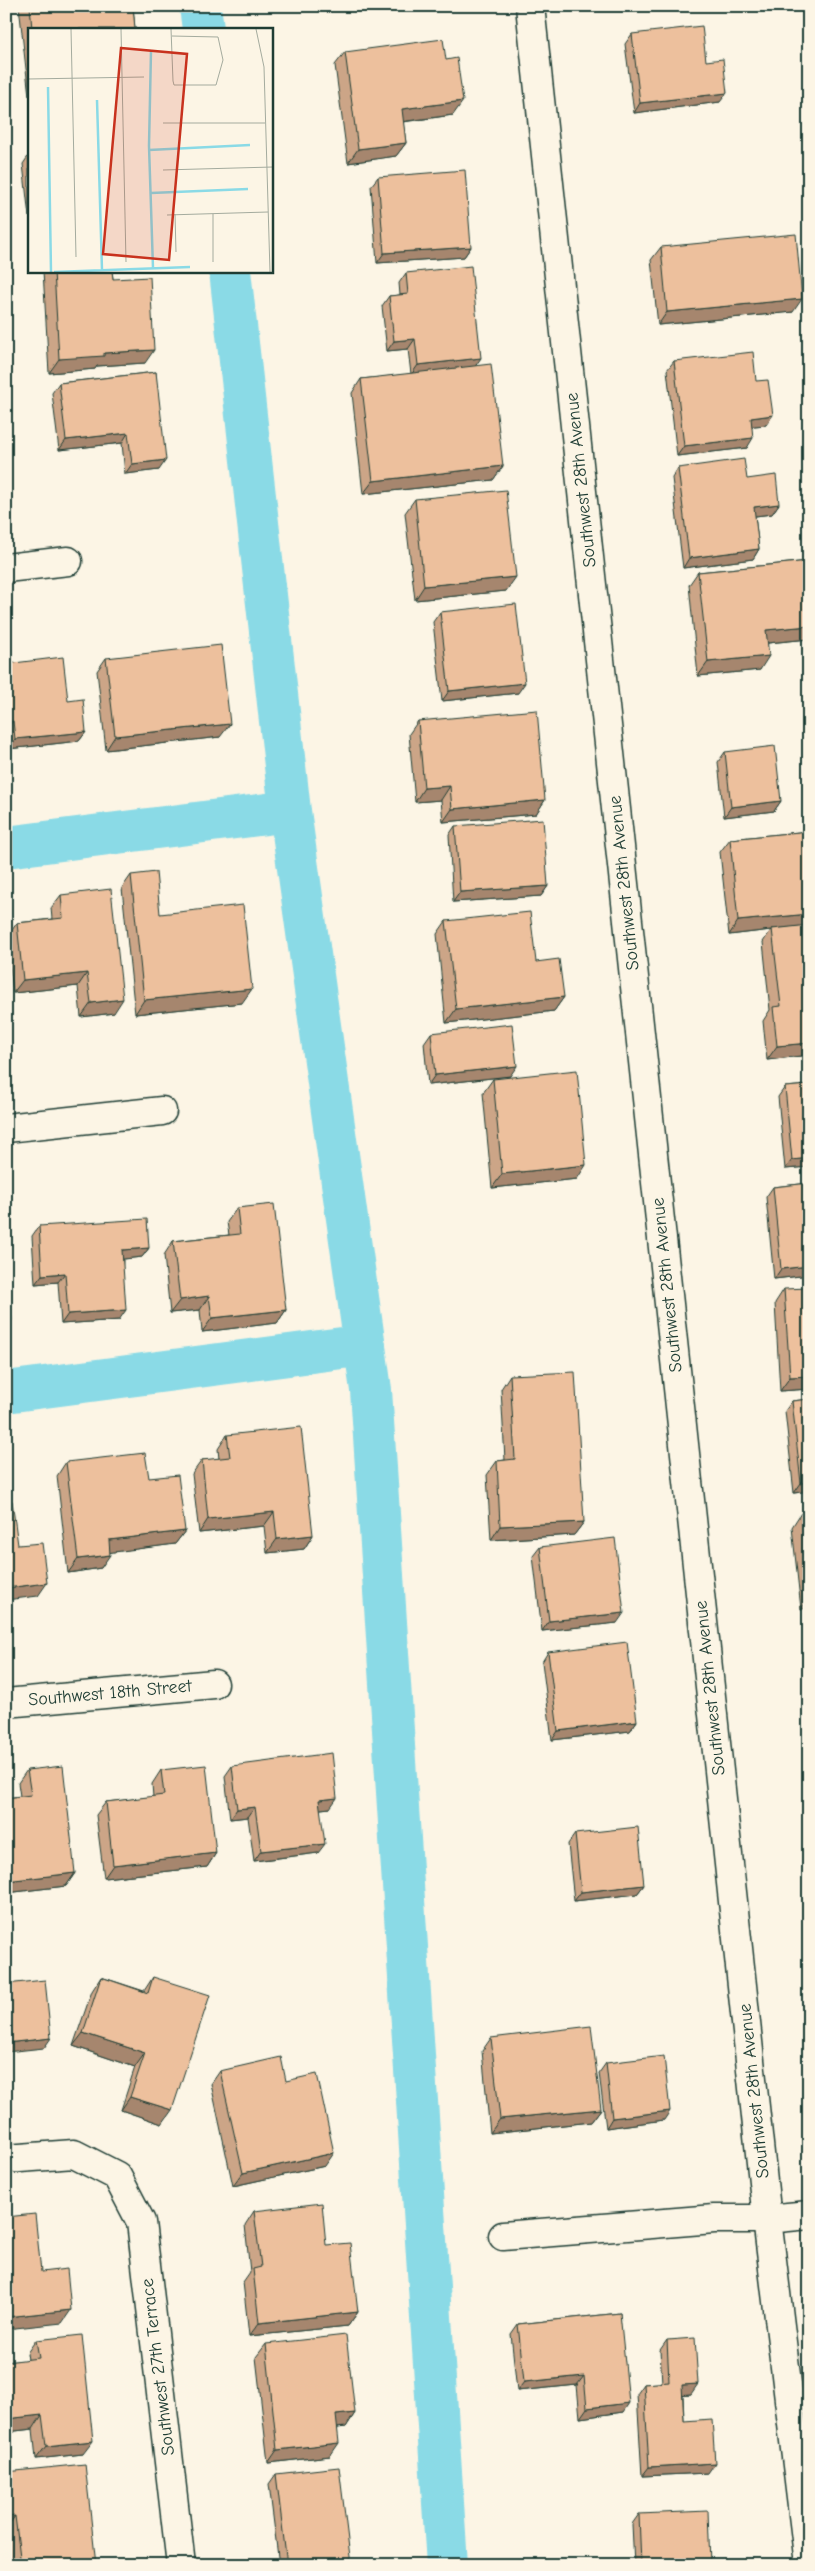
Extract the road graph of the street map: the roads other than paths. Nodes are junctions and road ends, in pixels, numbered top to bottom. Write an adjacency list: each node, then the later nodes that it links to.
1 (530, 6): 10 (street, Southwest 28th Avenue)
2 (68, 561): 3 (street)
3 (6, 568)
4 (162, 1110): 5 (street)
5 (6, 1128)
6 (214, 1684): 7 (street, Southwest 18th Street)
7 (6, 1703)
8 (6, 2159): 13 (street, Southwest 27th Terrace)
9 (809, 2215): 10 (street)
10 (767, 2220): 11 (street); 12 (street, Southwest 28th Avenue)
11 (503, 2236)
12 (809, 2564)
13 (181, 2565)

